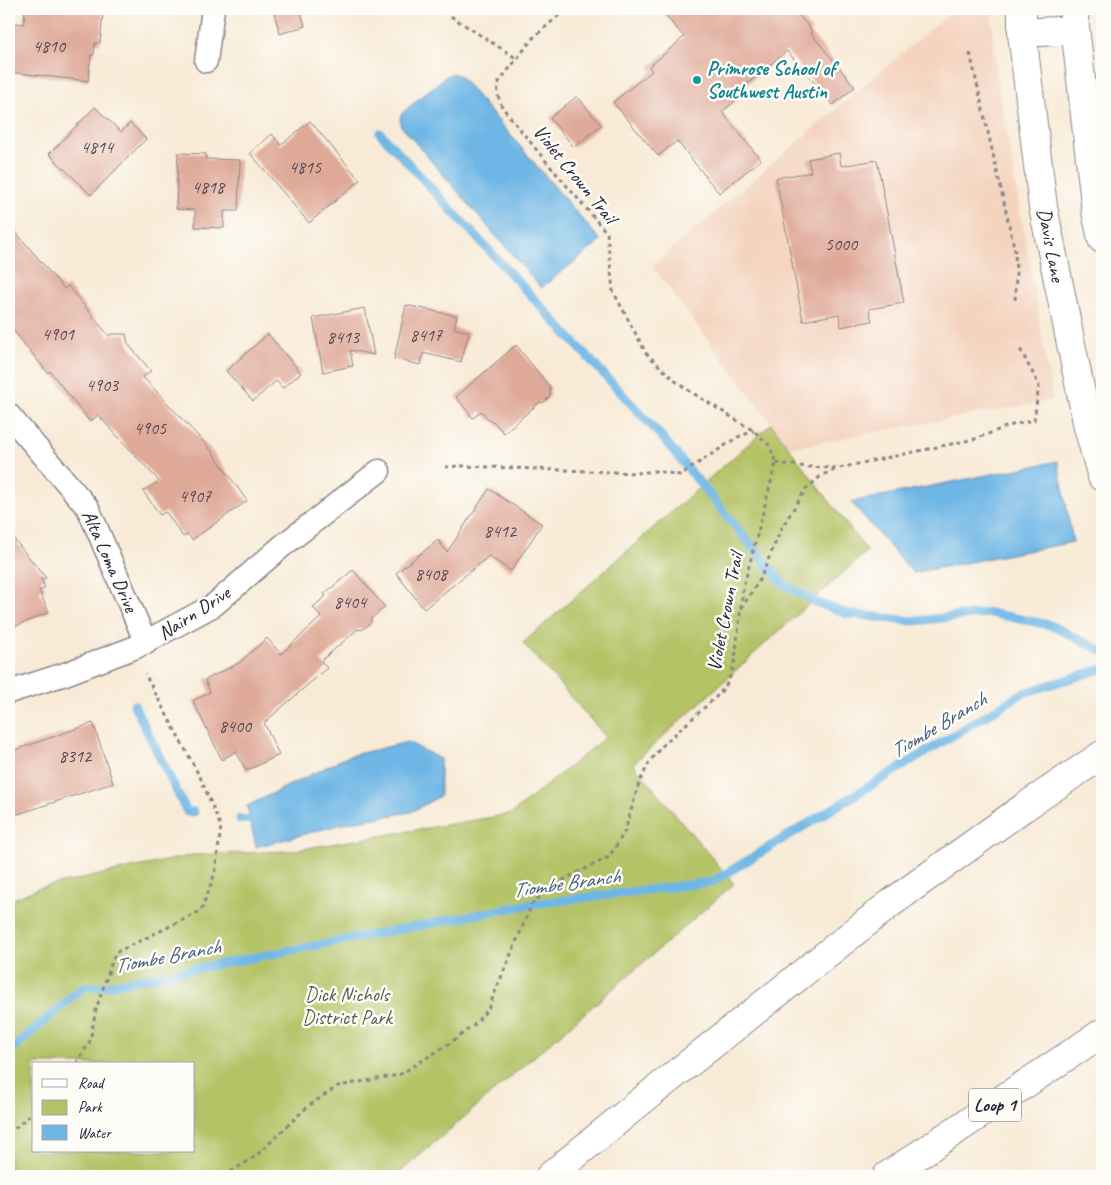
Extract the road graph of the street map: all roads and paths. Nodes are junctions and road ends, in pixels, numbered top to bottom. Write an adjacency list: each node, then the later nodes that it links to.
1 (214, 9): 8 (street)
2 (447, 9): 7 (path)
3 (566, 9): 7 (path, Violet Crown Trail)
4 (1074, 19): 5 (main road); 9 (main road)
5 (1022, 21): 18 (main road, Davis Lane)
6 (970, 54): 10 (path)
7 (516, 58): 13 (path, Violet Crown Trail)
8 (206, 62)
9 (1102, 239)
10 (1015, 302)
11 (1020, 349): 16 (path)
12 (9, 416): 20 (street, Alta Loma Drive)
13 (754, 431): 14 (path, Violet Crown Trail); 15 (path)
14 (776, 462): 16 (path); 19 (path, Violet Crown Trail)
15 (445, 467)
16 (839, 468): 19 (path)
17 (379, 471): 20 (street, Nairn Drive)
18 (1102, 477)
19 (740, 609): 28 (path, Violet Crown Trail)
20 (146, 643): 22 (street, Nairn Drive)
21 (145, 674): 25 (path)
22 (9, 692)
23 (1102, 755): 29 (main road)
24 (1102, 1033): 30 (main road, Loop 1)
25 (77, 1062)
26 (32, 1113): 27 (path)
27 (9, 1134)
28 (224, 1176)
29 (550, 1176)
30 (887, 1176)

